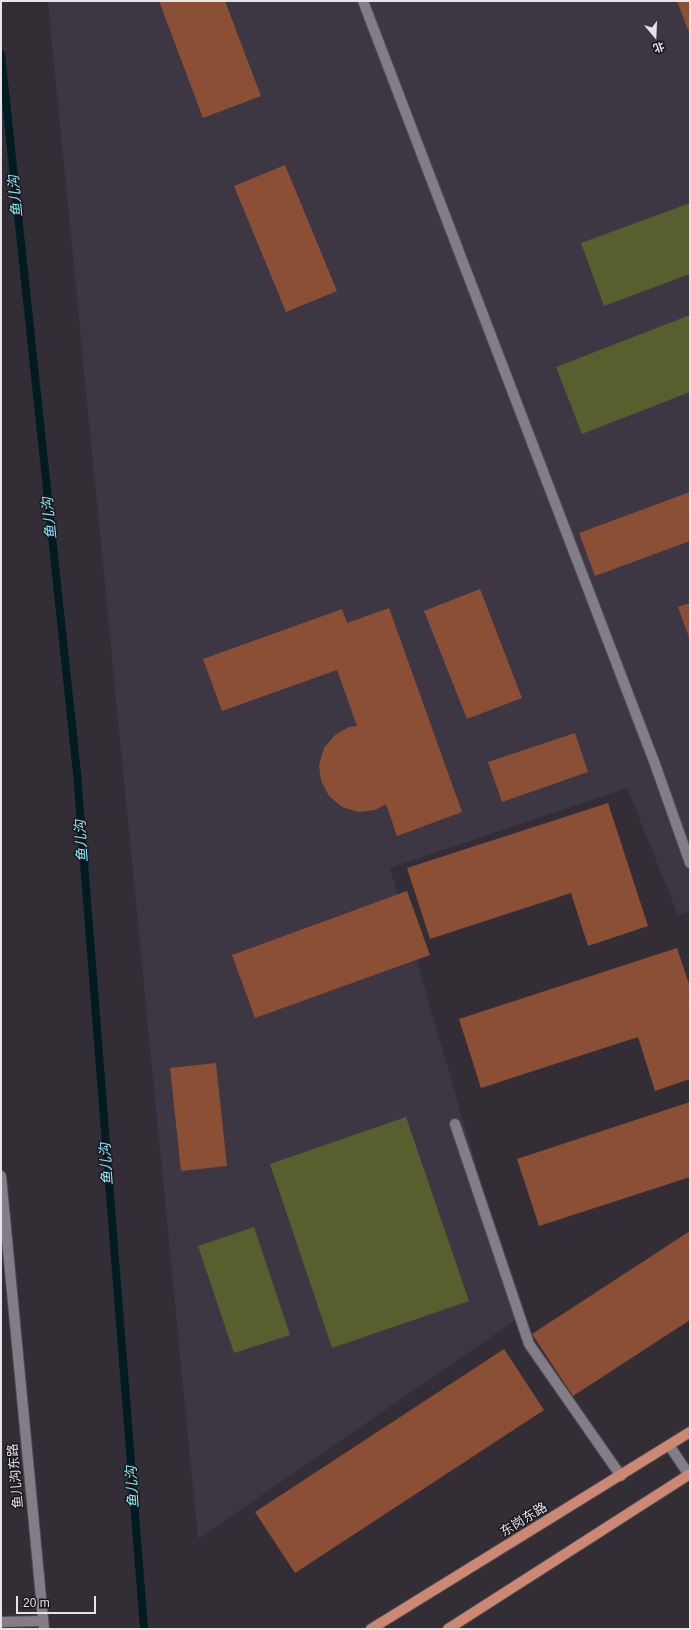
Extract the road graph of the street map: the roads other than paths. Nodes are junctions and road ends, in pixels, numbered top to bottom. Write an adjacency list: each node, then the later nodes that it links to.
1 (363, 1): 2 (street)
2 (690, 863)
3 (455, 1124): 8 (street)
4 (1, 1176): 10 (street, 鱼儿沟东路)
5 (690, 1432): 6 (main road, 东岗东路)
6 (669, 1445): 7 (street); 8 (main road, 东岗东路)
7 (689, 1475): 12 (main road)
8 (620, 1476): 11 (main road, 东岗东路)
9 (1, 1622): 10 (street)
10 (44, 1625)
11 (371, 1629)
12 (448, 1629)

